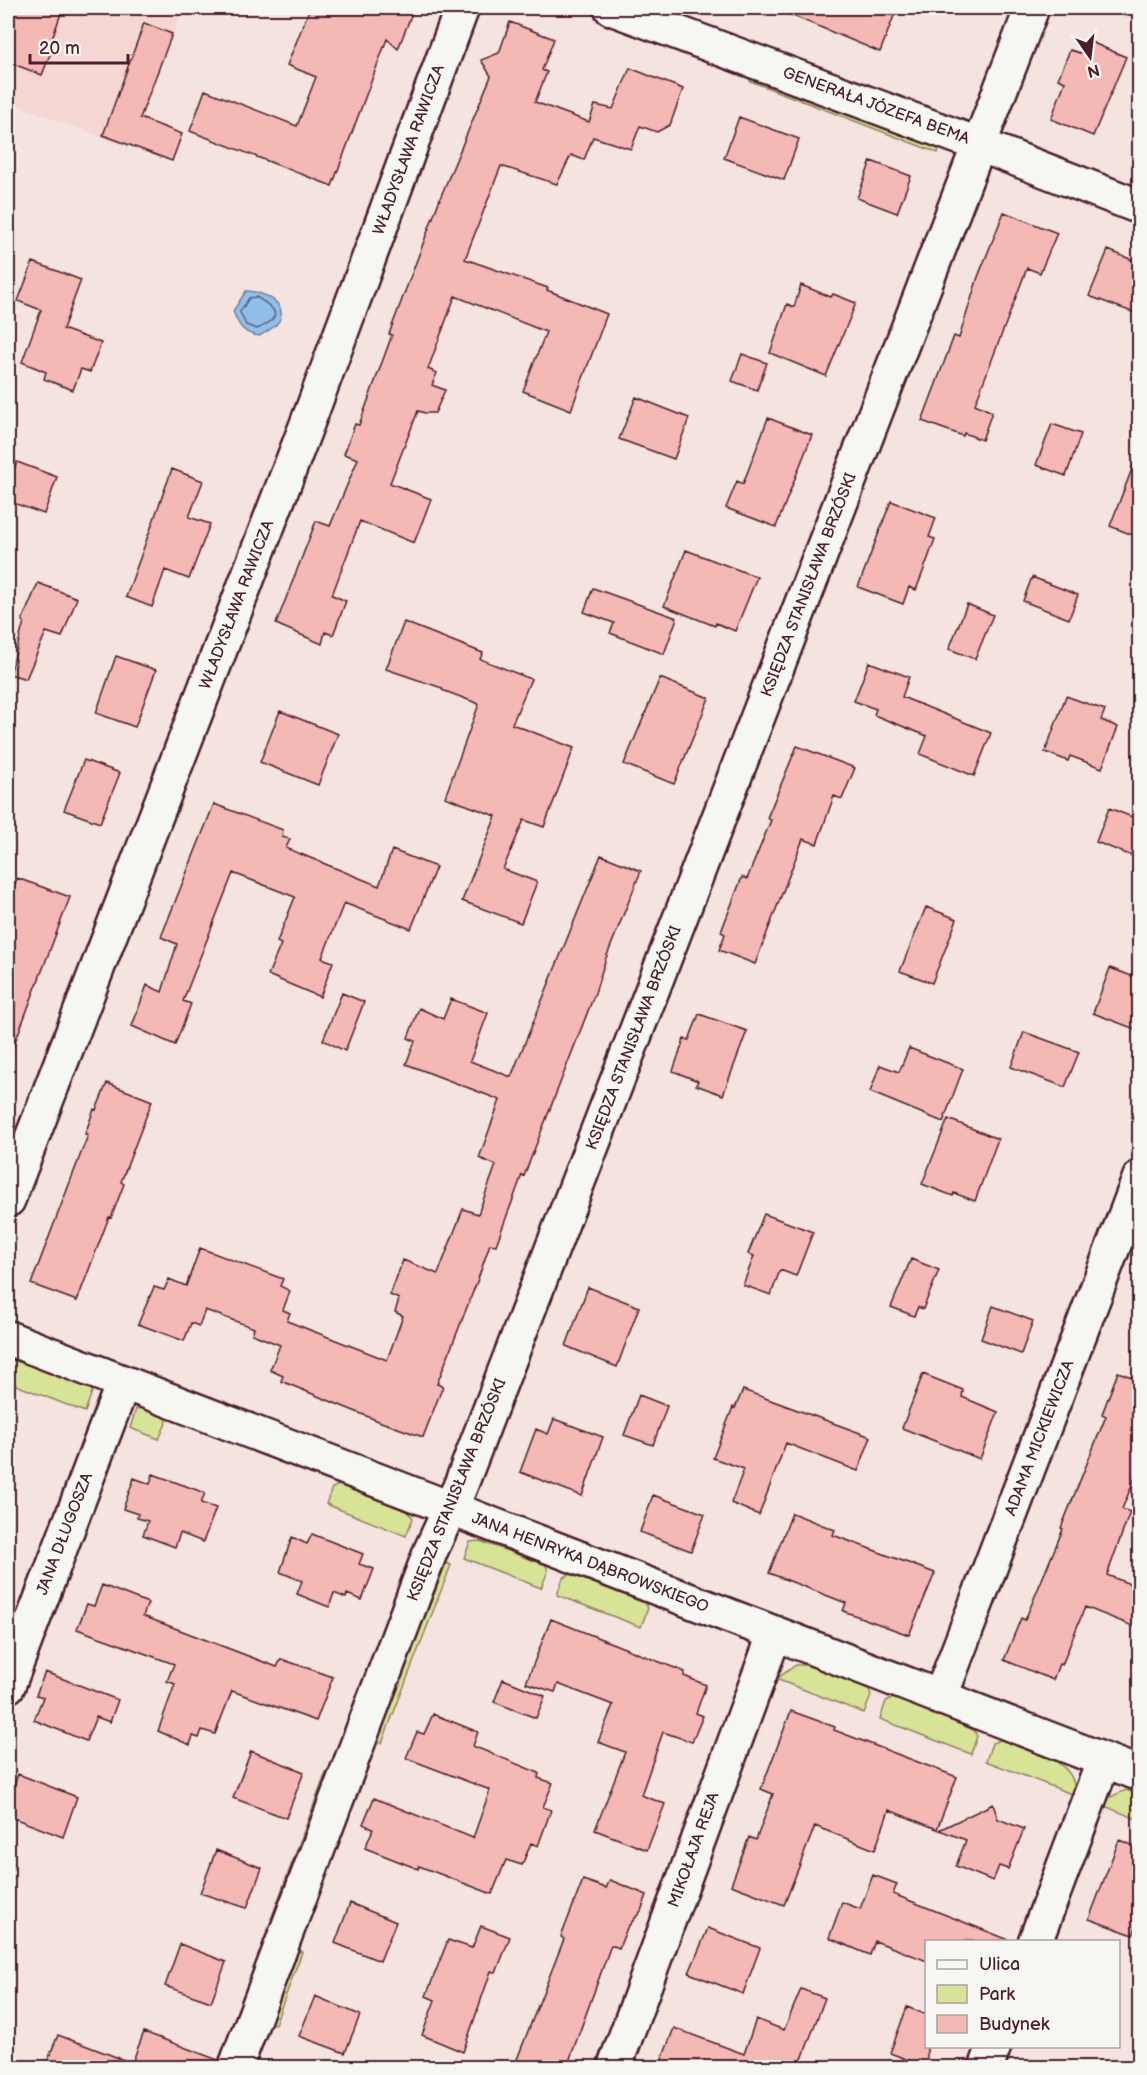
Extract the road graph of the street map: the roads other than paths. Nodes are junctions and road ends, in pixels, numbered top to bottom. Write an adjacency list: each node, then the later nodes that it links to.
1 (462, 8): 7 (street, WŁADYSŁAWA RAWICZA)
2 (611, 8): 4 (street, GENERAŁA JÓZEFA BEMA)
3 (1032, 8): 4 (street, KSIĘDZA STANISŁAWA BRZÓSKI)
4 (980, 145): 5 (street, GENERAŁA JÓZEFA BEMA); 10 (street, KSIĘDZA STANISŁAWA BRZÓSKI)
5 (1140, 207)
6 (1140, 1178): 13 (street, ADAMA MICKIEWICZA)
7 (8, 1200)
8 (8, 1338): 9 (street, JANA HENRYKA DĄBROWSKIEGO)
9 (123, 1383): 10 (street, JANA HENRYKA DĄBROWSKIEGO); 12 (street, JANA DŁUGOSZA)
10 (451, 1510): 11 (street, JANA HENRYKA DĄBROWSKIEGO); 18 (street, KSIĘDZA STANISŁAWA BRZÓSKI)
11 (775, 1634): 13 (street, JANA HENRYKA DĄBROWSKIEGO); 19 (street, MIKOŁAJA REJA)
12 (8, 1686)
13 (940, 1698): 14 (street, JANA HENRYKA DĄBROWSKIEGO)
14 (1104, 1760): 15 (street, JANA HENRYKA DĄBROWSKIEGO); 16 (street)
15 (1140, 1774)
16 (1035, 1940)
17 (993, 2048): 20 (street)
18 (235, 2067)
19 (614, 2067)
20 (986, 2067)

